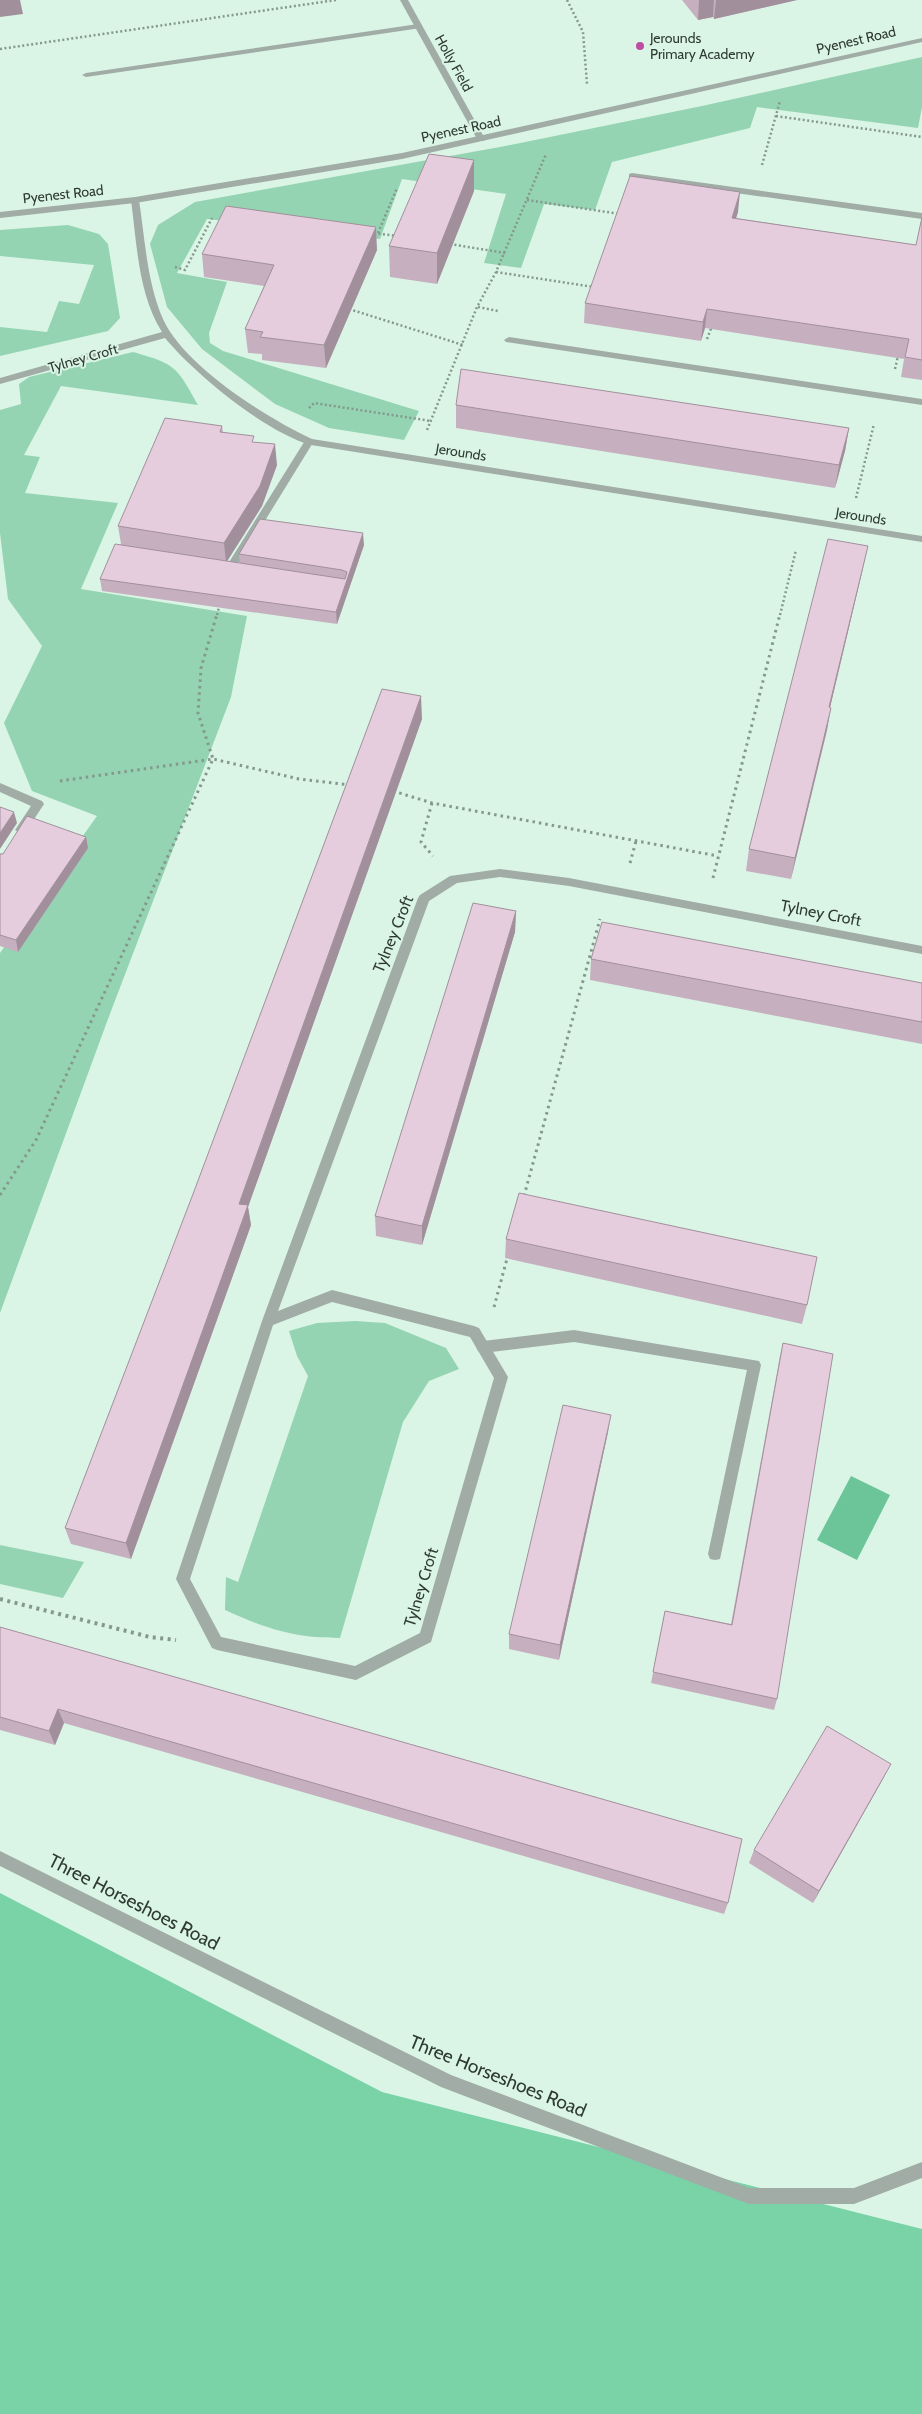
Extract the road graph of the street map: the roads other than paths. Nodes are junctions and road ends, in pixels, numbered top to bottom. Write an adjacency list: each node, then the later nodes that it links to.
1 (404, 0): 2 (street, Holly Field)
2 (418, 26): 4 (street); 5 (street, Holly Field)
3 (922, 40): 5 (street, Pyenest Road)
4 (86, 75)
5 (481, 139): 7 (street, Pyenest Road)
6 (632, 176): 9 (street)
7 (135, 200): 8 (street, Pyenest Road); 10 (street, Jerounds)
8 (0, 215)
9 (922, 216)
10 (167, 334): 12 (street, Tylney Croft); 14 (street, Jerounds)
11 (510, 340): 13 (street)
12 (0, 381)
13 (922, 402)
14 (310, 441): 15 (street, Jerounds); 16 (street)
15 (922, 539)
16 (229, 569)
17 (4, 788): 18 (street)
18 (16, 836)
19 (922, 950): 20 (street, Tylney Croft)
20 (268, 1321): 21 (street, Tylney Croft); 21 (street, Tylney Croft)
21 (483, 1347): 22 (street)
22 (715, 1554)
23 (0, 1858): 24 (street, Three Horseshoes Road)
24 (920, 2173)

